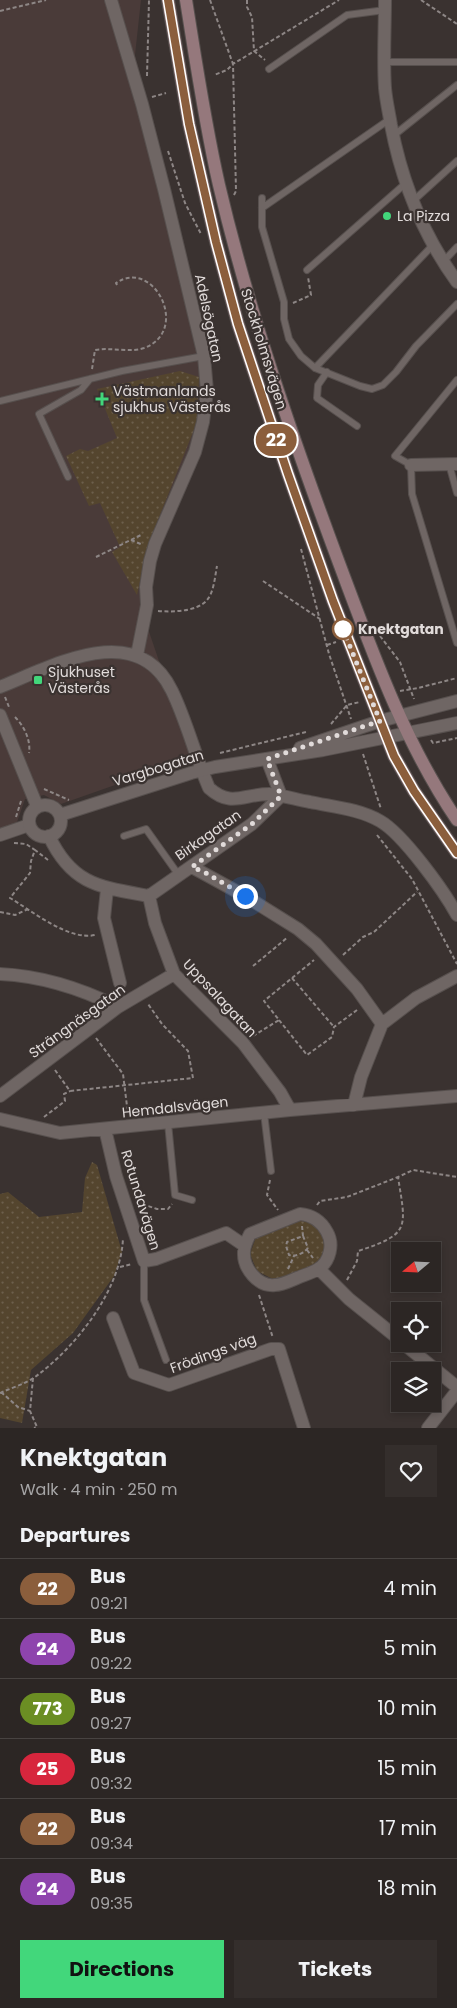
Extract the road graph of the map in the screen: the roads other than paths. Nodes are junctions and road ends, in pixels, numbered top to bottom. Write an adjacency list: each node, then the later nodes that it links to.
1 (111, 0): 22 (street, Adelsögatan)
2 (168, 0): 39 (main road, Stockholmsvägen)
3 (186, 0): 38 (main road, Stockholmsvägen)
4 (385, 5): 5 (street); 7 (lane)
5 (385, 62): 6 (lane); 9 (street)
6 (457, 62)
7 (269, 69)
8 (457, 84): 10 (lane)
9 (390, 119): 10 (street); 15 (lane)
10 (393, 136): 12 (street)
11 (457, 161): 14 (lane)
12 (406, 182): 14 (street); 19 (lane)
13 (262, 198): 15 (lane)
14 (412, 202): 16 (street)
15 (262, 208): 23 (lane)
16 (433, 245): 18 (street); 23 (lane)
17 (457, 247): 18 (lane)
18 (443, 262): 20 (street)
19 (307, 270)
20 (457, 282)
21 (457, 304): 24 (lane)
22 (204, 356): 25 (lane); 34 (street, Adelsögatan)
23 (315, 368): 24 (lane)
24 (326, 372): 28 (lane)
25 (90, 379): 27 (lane); 31 (lane)
26 (457, 380): 30 (lane)
27 (0, 401)
28 (357, 426)
29 (453, 464): 30 (street); 32 (lane)
30 (411, 465): 33 (lane)
31 (68, 477)
32 (457, 493)
33 (457, 643)
34 (136, 655): 35 (street); 44 (street)
35 (0, 687)
36 (457, 701): 38 (street)
37 (7, 713): 46 (street)
38 (400, 715): 39 (street, Vargbogatan); 41 (main road, Stockholmsvägen)
39 (380, 721): 42 (main road, Stockholmsvägen); 43 (street, Vargbogatan)
40 (457, 723): 41 (street)
41 (407, 732): 42 (street, Vargbogatan); 48 (main road, Stockholmsvägen)
42 (387, 738): 43 (street, Vargbogatan); 53 (main road, Stockholmsvägen)
43 (267, 759): 44 (street, Vargbogatan); 45 (street)
44 (201, 770): 45 (street); 47 (street, Vargbogatan)
45 (281, 796): 54 (street, Birkagatan); 58 (street)
46 (37, 806): 47 (street); 49 (street)
47 (60, 815): 51 (street)
48 (457, 820)
49 (24, 827): 50 (street); 51 (street)
50 (0, 835)
51 (49, 836): 56 (street)
52 (124, 836): 55 (lane)
53 (457, 853)
54 (192, 867): 55 (street, Birkagatan); 64 (street)
55 (178, 874): 57 (street, Birkagatan)
56 (107, 889): 57 (street); 62 (street)
57 (148, 896): 60 (street, Uppsalagatan)
58 (457, 915)
59 (0, 974): 63 (street)
60 (174, 974): 63 (street, Strängnäsgatan); 68 (street, Uppsalagatan)
61 (457, 976): 64 (street)
62 (120, 983)
63 (118, 1007): 65 (street, Strängnäsgatan)
64 (382, 1024): 67 (street)
65 (0, 1096)
66 (457, 1096): 67 (street, Hemdalsvägen)
67 (354, 1105): 68 (street, Hemdalsvägen)
68 (290, 1110): 69 (street, Hemdalsvägen)
69 (264, 1113): 71 (street, Hemdalsvägen); 73 (lane)
70 (0, 1119): 72 (street, Hemdalsvägen)
71 (168, 1123): 72 (street, Hemdalsvägen); 74 (lane)
72 (105, 1130): 76 (street, Rotundavägen)
73 (271, 1171)
74 (192, 1200)
75 (245, 1246): 76 (street, Rotundavägen); 77 (street); 77 (street)
76 (144, 1261): 81 (lane)
77 (319, 1269): 79 (street)
78 (113, 1318): 84 (street, Frödings väg)
79 (391, 1332)
80 (414, 1352): 82 (street)
81 (166, 1360)
82 (457, 1387)
83 (457, 1392): 85 (street)
84 (304, 1428)
85 (428, 1428)

